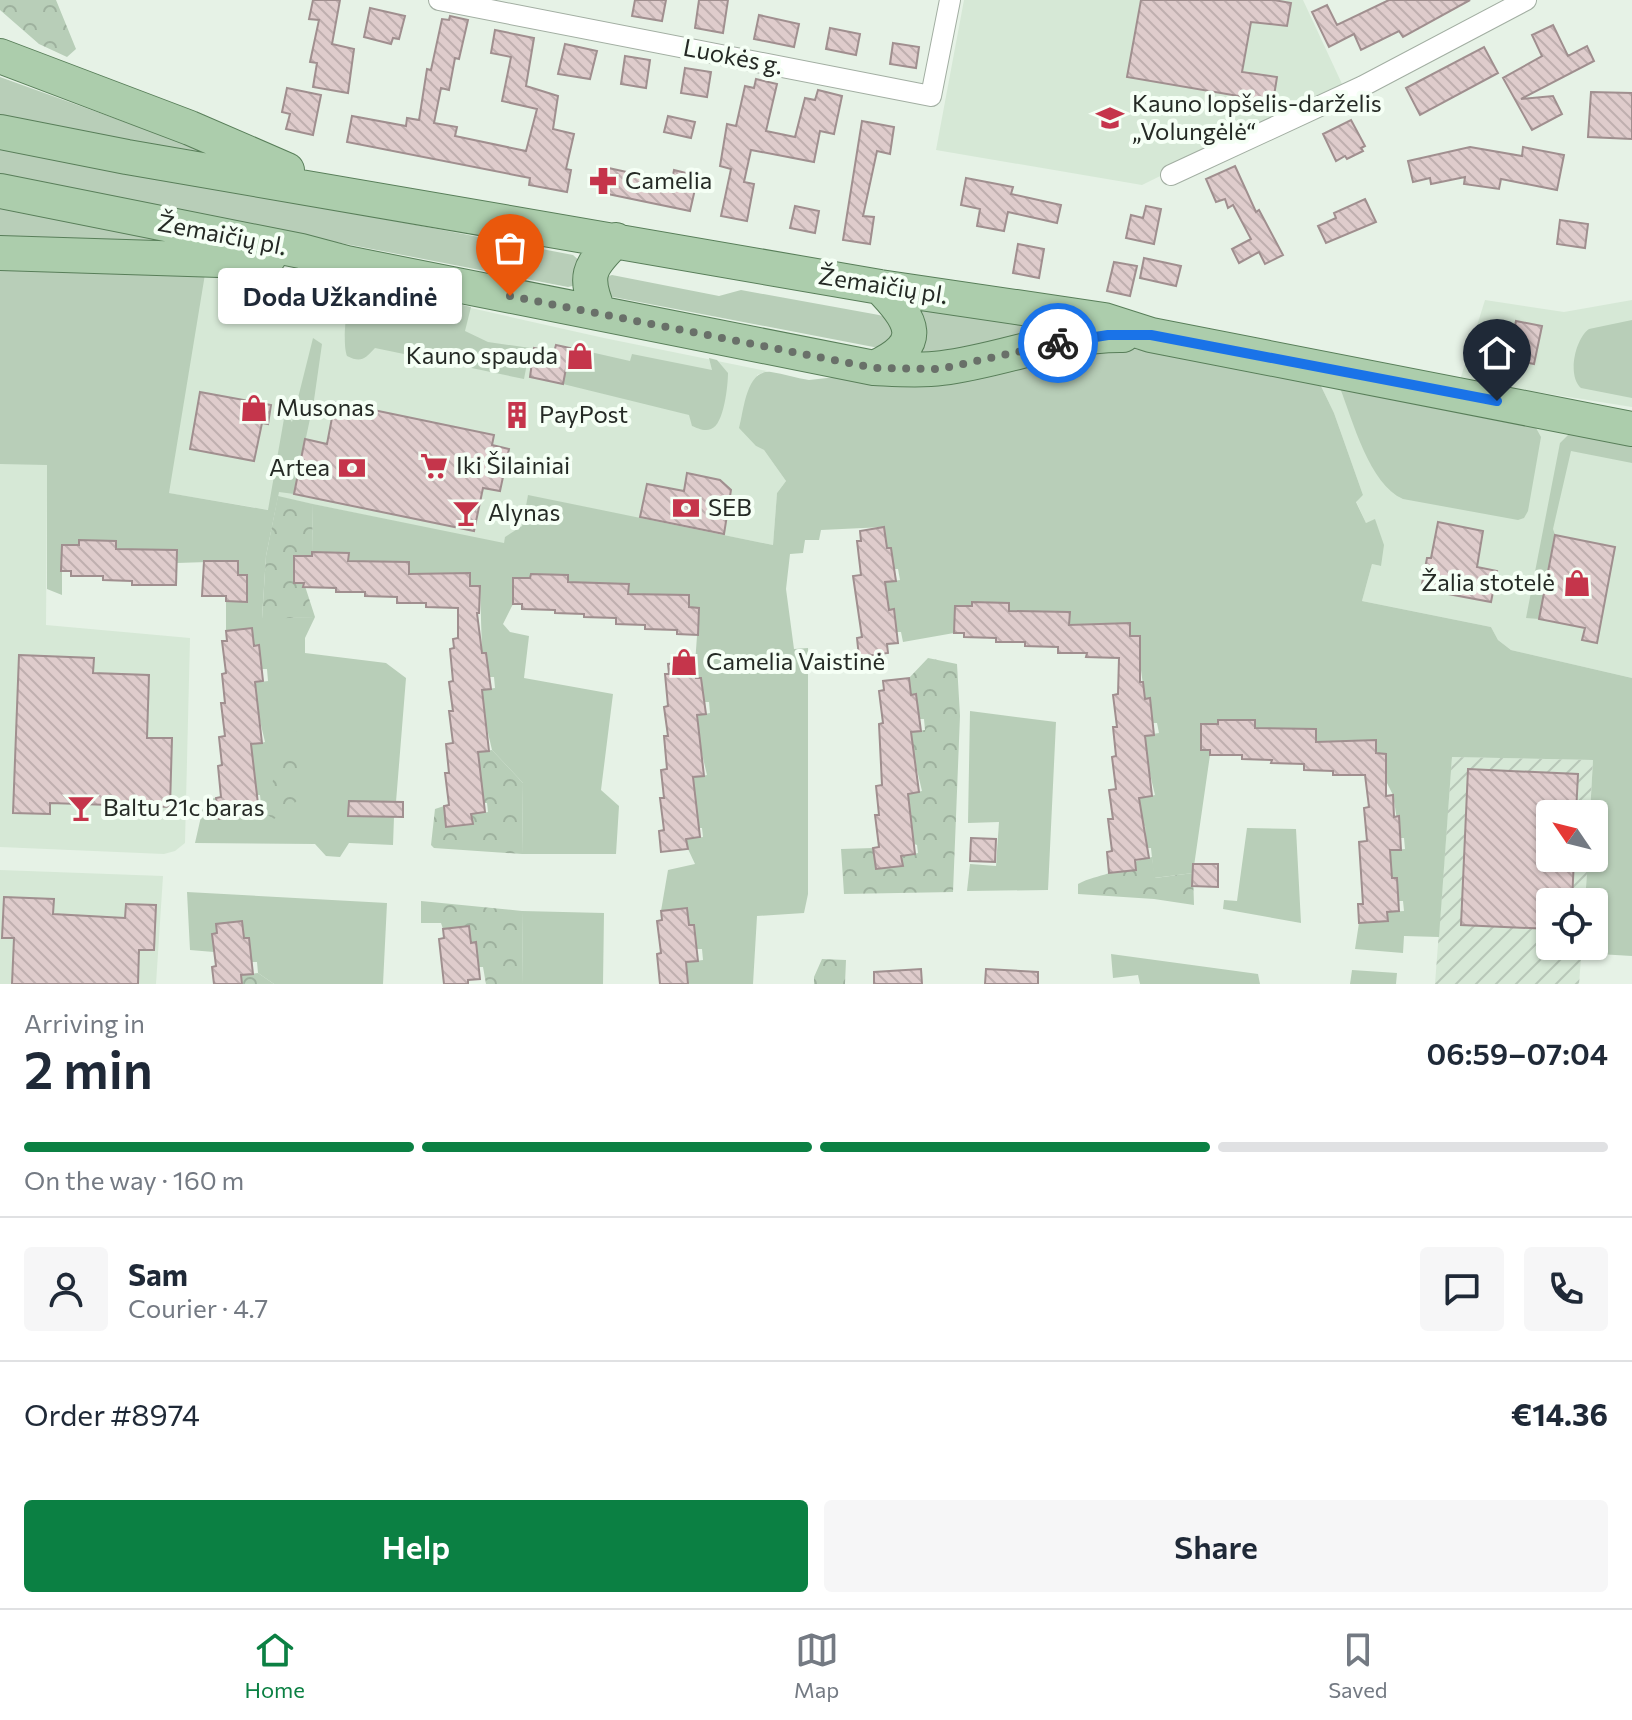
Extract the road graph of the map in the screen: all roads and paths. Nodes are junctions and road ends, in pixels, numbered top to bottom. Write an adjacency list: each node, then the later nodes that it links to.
1 (439, 0): 2 (street, Luokės g.)
2 (950, 0)
3 (1526, 0): 6 (street)
4 (0, 56): 8 (main road)
5 (0, 132): 8 (main road, Žemaičių pl.)
6 (1171, 175)
7 (0, 191): 10 (main road, Žemaičių pl.)
8 (335, 191): 9 (main road, Žemaičių pl.)
9 (616, 240): 12 (main road, Žemaičių pl.); 13 (main road)
10 (301, 251): 11 (main road); 13 (main road, Žemaičių pl.)
11 (0, 253)
12 (880, 287): 14 (main road, Žemaičių pl.); 15 (main road)
13 (599, 313): 15 (main road, Žemaičių pl.)
14 (1151, 335): 15 (main road, Žemaičių pl.); 16 (main road, Žemaičių pl.)
15 (874, 368)
16 (1632, 429)

